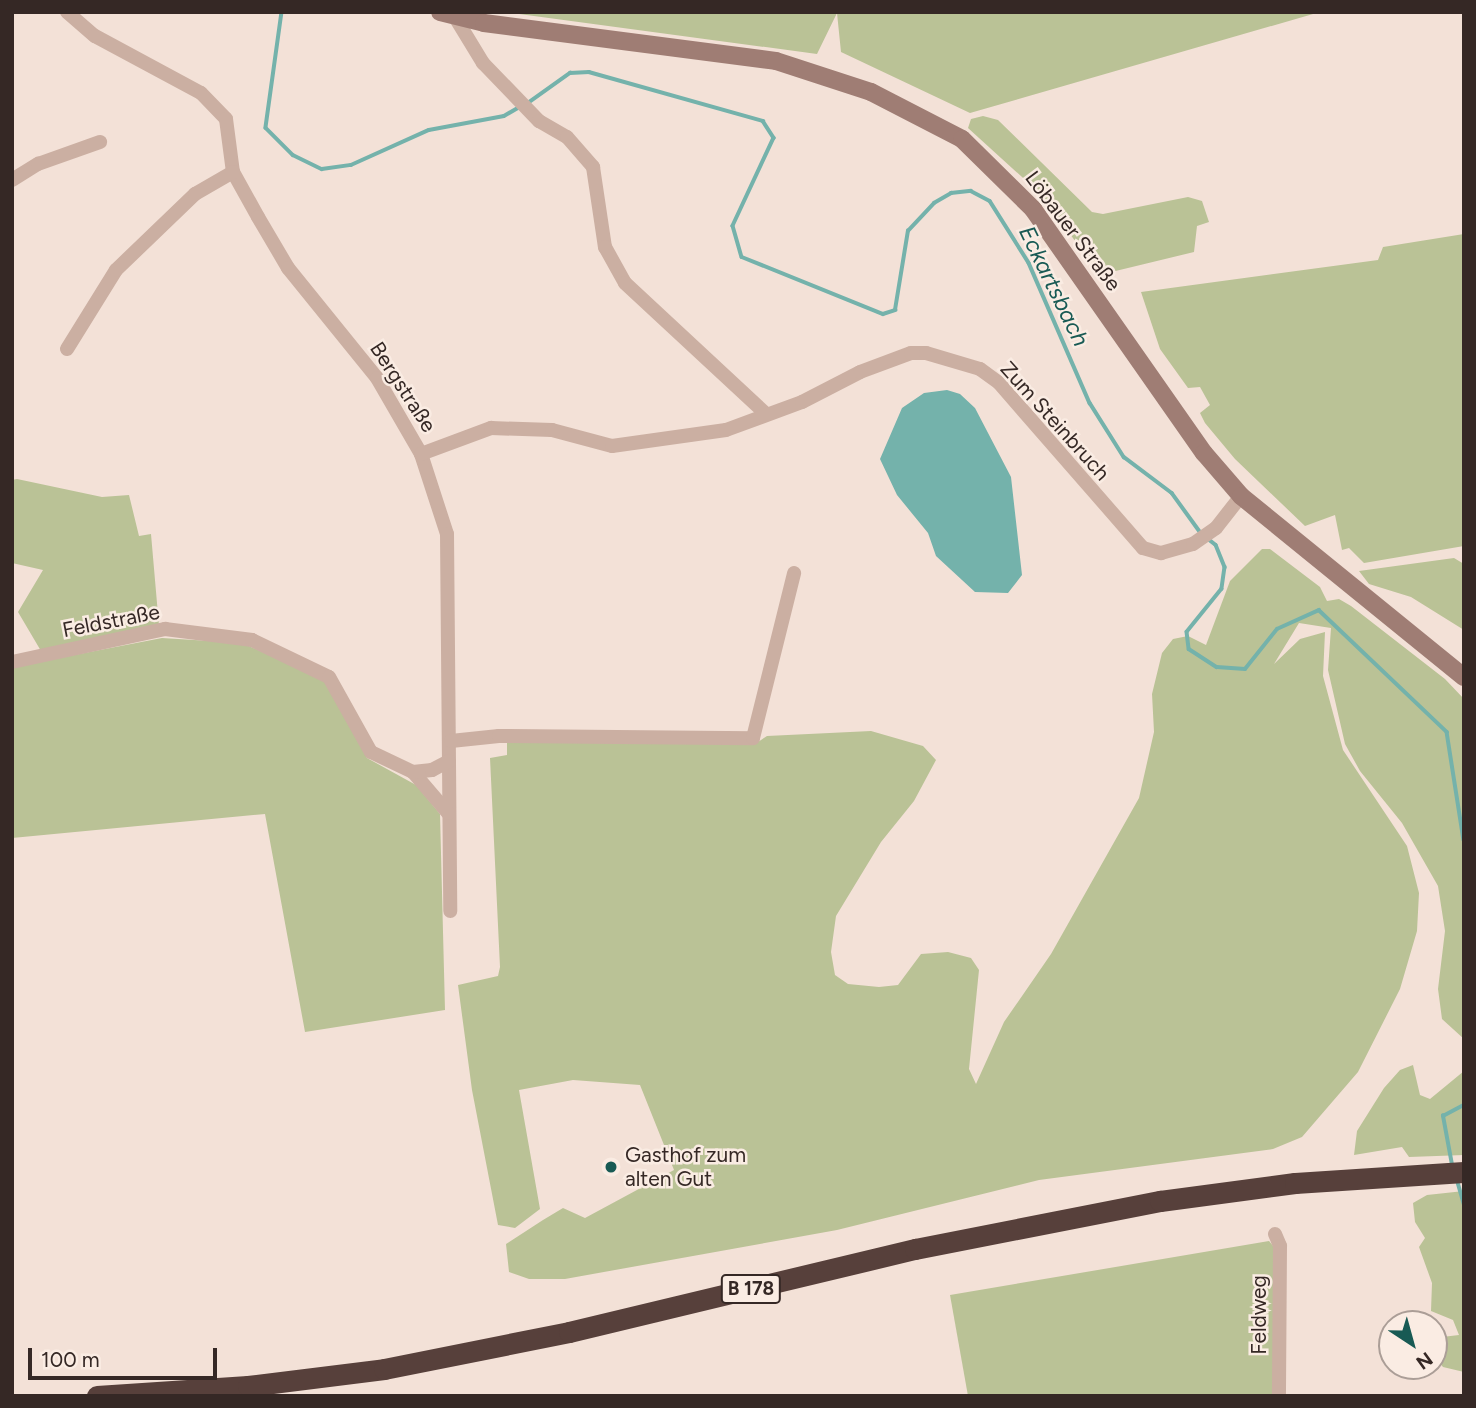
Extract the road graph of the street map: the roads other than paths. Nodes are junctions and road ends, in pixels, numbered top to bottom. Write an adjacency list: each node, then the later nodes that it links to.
1 (67, 12): 4 (street, Bergstraße)
2 (447, 15): 7 (street); 9 (main road, Löbauer Straße)
3 (100, 142): 5 (street)
4 (233, 172): 6 (street); 8 (street, Bergstraße)
5 (12, 180)
6 (67, 349)
7 (766, 414): 8 (street, Zum Steinbruch); 9 (street, Zum Steinbruch)
8 (421, 454): 13 (street, Bergstraße)
9 (1241, 496): 12 (main road, Löbauer Straße)
10 (794, 573): 13 (street)
11 (12, 662): 15 (street, Feldstraße)
12 (1464, 677)
13 (450, 741): 14 (street, Bergstraße)
14 (449, 761): 15 (street); 16 (street, Bergstraße)
15 (413, 772): 16 (street, Feldstraße)
16 (448, 813): 17 (street, Bergstraße)
17 (450, 911)
18 (1464, 1172): 20 (highway, B 178)
19 (1275, 1234): 21 (street, Feldweg)
20 (97, 1396)
21 (1279, 1396)

